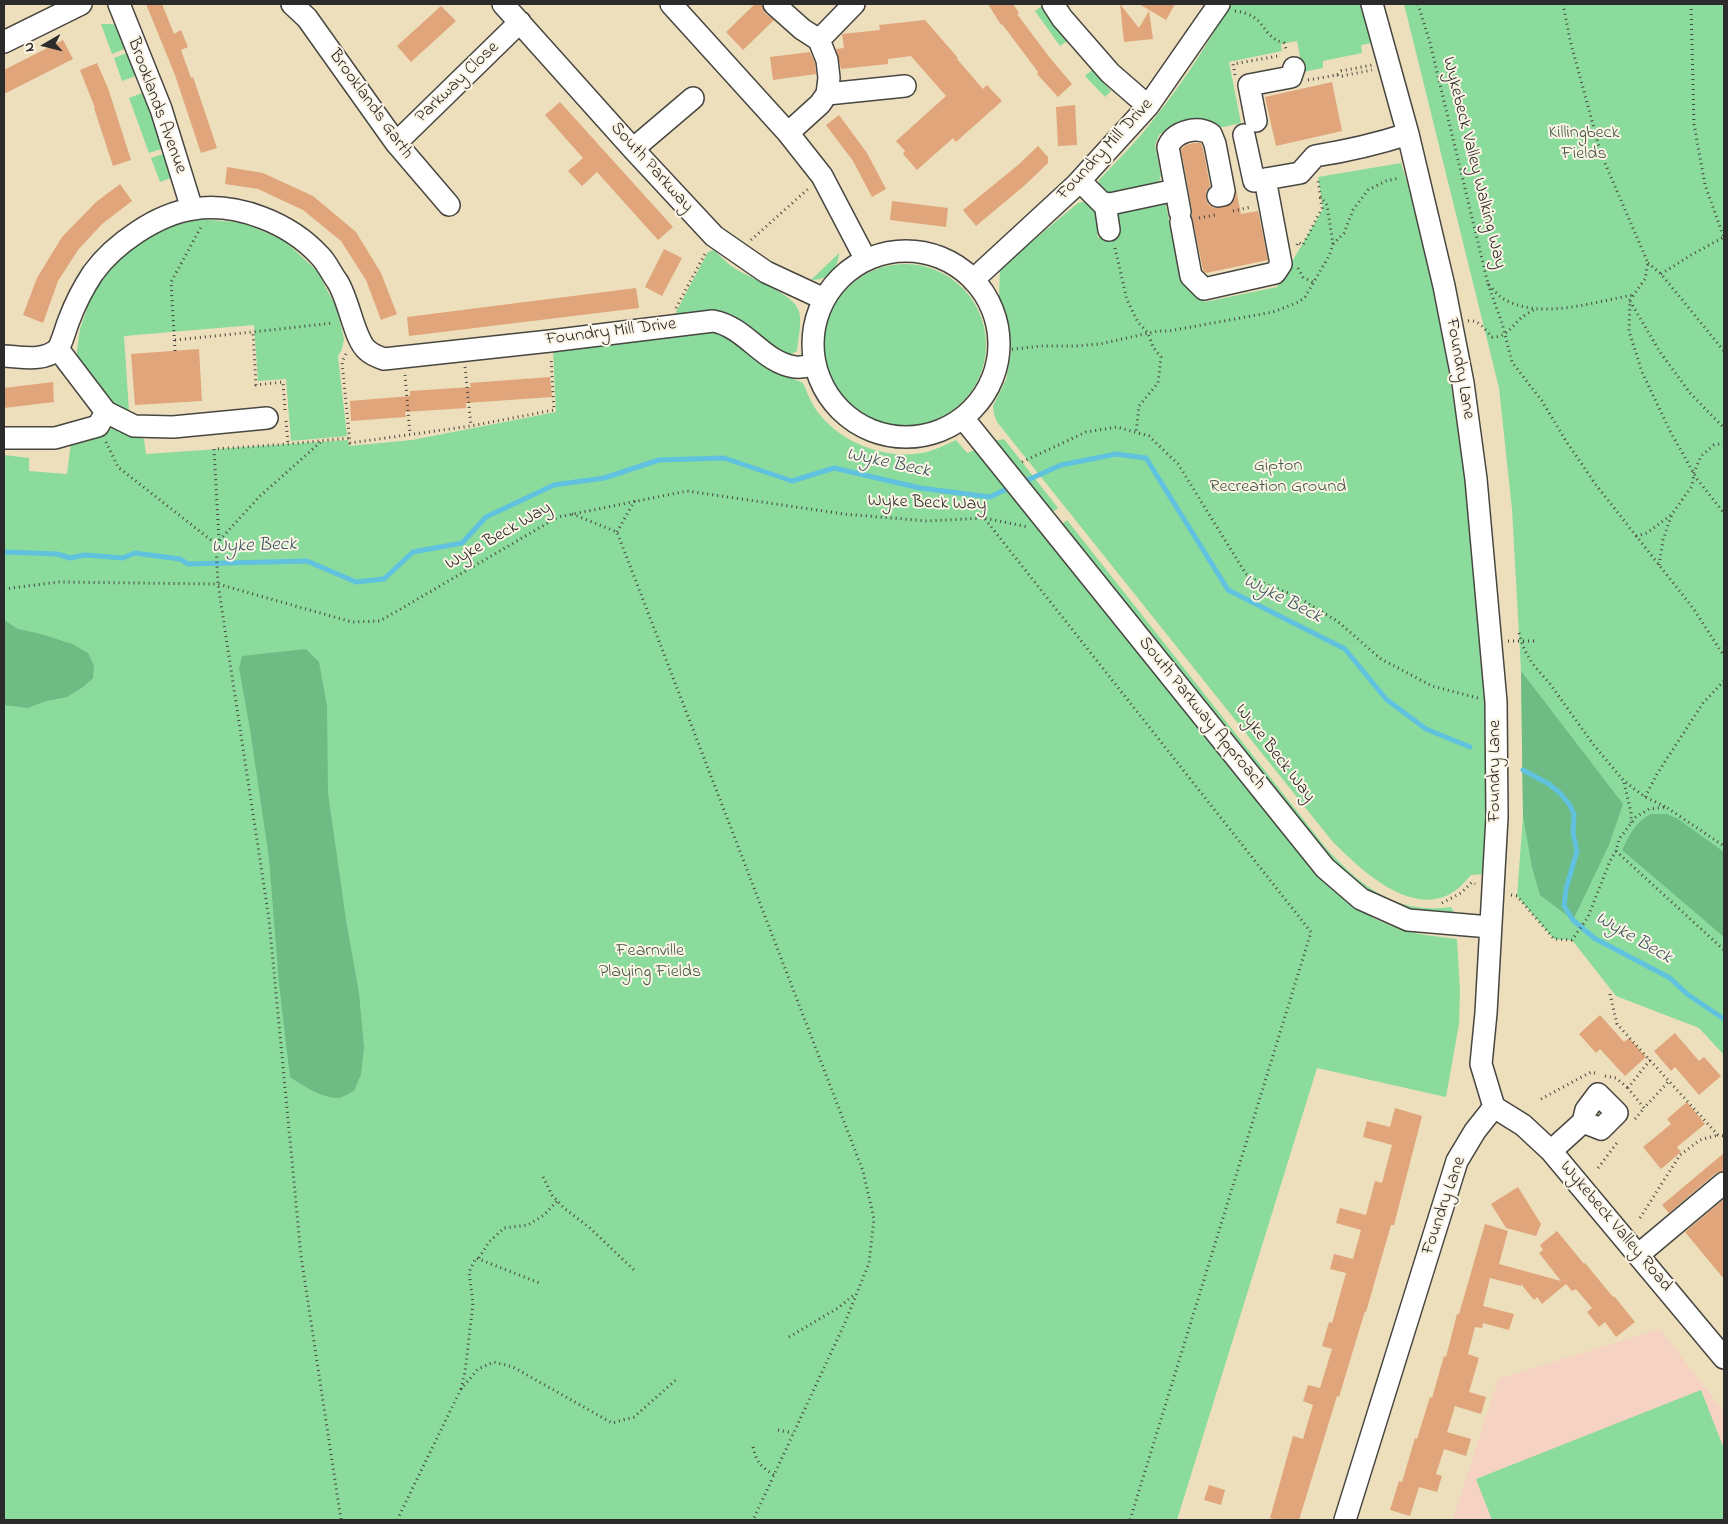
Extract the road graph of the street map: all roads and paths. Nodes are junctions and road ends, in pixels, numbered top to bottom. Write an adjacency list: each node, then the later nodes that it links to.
1 (81, 4): 16 (street)
2 (119, 4): 40 (street, Brooklands Avenue)
3 (292, 4): 28 (street, Brooklands Garth)
4 (503, 4): 14 (street, South Parkway)
5 (671, 4): 26 (street)
6 (774, 4): 15 (street)
7 (854, 4): 15 (street)
8 (1053, 4): 25 (street)
9 (1372, 4): 27 (street, Foundry Lane)
10 (1418, 4): 55 (path, Wykebeck Valley Walking Way)
11 (1563, 4): 50 (path)
12 (1691, 4): 43 (path)
13 (1224, 6): 17 (path); 25 (street, Foundry Mill Drive)
14 (520, 22): 28 (street, Parkway Close); 29 (street, South Parkway)
15 (819, 40): 23 (street)
16 (4, 42)
17 (1294, 68): 32 (street)
18 (1363, 72): 19 (path)
19 (1354, 74): 20 (path); 21 (path)
20 (1337, 75)
21 (1356, 80)
22 (905, 86): 23 (street)
23 (827, 94): 26 (street)
24 (692, 98): 29 (street)
25 (1148, 106): 33 (street, Foundry Mill Drive)
26 (788, 133): 31 (street)
27 (1408, 134): 30 (street, Foundry Lane); 32 (street)
28 (396, 143): 38 (street, Brooklands Garth)
29 (633, 149): 42 (street, South Parkway)
30 (1418, 174): 44 (path); 60 (street, Foundry Lane)
31 (822, 176): 47 (path); 49 (street)
32 (1265, 179): 51 (street)
33 (1080, 181): 37 (street); 53 (street, Foundry Mill Drive)
34 (1175, 187): 35 (street); 37 (street); 51 (street)
35 (1218, 196)
36 (1320, 196): 45 (path)
37 (1105, 203): 41 (street)
38 (449, 206)
39 (214, 208): 40 (street, Foundry Mill Drive); 61 (street, Foundry Mill Drive); 67 (path)
40 (192, 209): 69 (street, Foundry Mill Drive)
41 (1109, 230)
42 (714, 236): 47 (street, South Parkway); 62 (path)
43 (1724, 238): 52 (path)
44 (1333, 244)
45 (1303, 245): 46 (path); 51 (path)
46 (1300, 250)
47 (737, 252): 57 (street, South Parkway)
48 (1117, 256): 65 (path)
49 (866, 260): 53 (street); 57 (street)
50 (1648, 263): 52 (path); 56 (path)
51 (1289, 264): 54 (path)
52 (1661, 274): 73 (path)
53 (973, 280): 72 (street)
54 (1314, 283)
55 (1488, 284): 59 (path, Wykebeck Valley Walking Way); 66 (path)
56 (1634, 295): 58 (path); 59 (path, Wykebeck Valley Walking Way)
57 (824, 299): 76 (street)
58 (1630, 300): 81 (path); 90 (path)
59 (1535, 309): 66 (path)
60 (1452, 324): 66 (path); 105 (street, Foundry Lane)
61 (355, 326): 64 (path); 75 (street, Foundry Mill Drive); 85 (path)
62 (666, 326): 68 (street, Foundry Mill Drive); 76 (street, Foundry Mill Drive)
63 (1169, 331): 65 (path)
64 (253, 332): 67 (path); 88 (path)
65 (1148, 333): 72 (path); 82 (path)
66 (1504, 335): 98 (path)
67 (174, 340): 70 (path)
68 (550, 341): 71 (street, Foundry Mill Drive); 80 (path)
69 (58, 348): 74 (street); 79 (street)
70 (176, 351)
71 (463, 351): 75 (street, Foundry Mill Drive); 80 (path)
72 (997, 351): 78 (street)
73 (1724, 351)
74 (4, 356)
75 (399, 358): 83 (path)
76 (815, 365): 78 (street)
77 (266, 418): 79 (street)
78 (963, 418): 89 (street, South Parkway Approach)
79 (102, 419): 84 (street); 100 (path)
80 (471, 426): 83 (path)
81 (1724, 428)
82 (1136, 433): 89 (path); 110 (path)
83 (410, 434): 85 (path)
84 (4, 438)
85 (350, 438): 86 (path)
86 (324, 440): 88 (path); 99 (path)
87 (1724, 443): 90 (path)
88 (288, 444): 99 (path)
89 (1009, 473): 96 (street, South Parkway Approach)
90 (1694, 473): 92 (path); 94 (path)
91 (635, 500): 93 (path, Wyke Beck Way); 95 (path, Wyke Beck Way); 97 (path)
92 (1724, 513)
93 (572, 514): 97 (path); 102 (path, Wyke Beck Way)
94 (1672, 514): 98 (path); 101 (path)
95 (984, 518): 96 (path, Wyke Beck Way); 151 (path)
96 (1049, 523): 121 (street, South Parkway Approach)
97 (617, 532): 139 (path)
98 (1636, 536): 101 (path)
99 (219, 540): 100 (path)
100 (216, 544): 102 (path)
101 (1659, 566): 108 (path)
102 (218, 584): 103 (path, Wyke Beck Way); 148 (path)
103 (4, 589)
104 (1519, 633): 106 (path)
105 (1491, 641): 106 (path); 110 (street, Foundry Lane)
106 (1522, 641): 107 (path); 111 (path)
107 (1537, 641)
108 (1724, 656)
109 (1724, 681): 112 (path)
110 (1496, 702): 117 (street, Foundry Lane)
111 (1622, 780): 112 (path); 114 (path)
112 (1645, 798): 113 (path)
113 (1666, 807): 114 (path); 115 (path)
114 (1630, 824): 116 (path)
115 (1724, 846)
116 (1616, 851): 117 (path); 122 (path)
117 (1492, 895): 118 (path); 121 (street, Foundry Lane)
118 (1446, 902): 119 (path); 120 (path)
119 (1440, 904)
120 (1454, 904)
121 (1490, 927): 126 (street, Foundry Lane)
122 (1724, 950)
123 (1610, 994): 124 (path)
124 (1650, 1060): 125 (path); 125 (path)
125 (1670, 1081): 128 (path)
126 (1494, 1107): 130 (street, Wykebeck Valley Road); 152 (street, Foundry Lane)
127 (1583, 1122): 130 (street)
128 (1718, 1135): 129 (path); 134 (path)
129 (1724, 1136)
130 (1551, 1151): 135 (street, Wykebeck Valley Road)
131 (543, 1177): 133 (path)
132 (1724, 1183): 135 (street)
133 (558, 1200): 136 (path); 137 (path)
134 (1640, 1218)
135 (1638, 1255): 141 (street, Wykebeck Valley Road)
136 (478, 1258): 138 (path); 143 (path)
137 (634, 1270)
138 (542, 1284)
139 (858, 1292): 140 (path); 145 (path)
140 (789, 1337)
141 (1724, 1358)
142 (678, 1378): 143 (path)
143 (461, 1390): 149 (path)
144 (778, 1430): 145 (path)
145 (793, 1433): 147 (path)
146 (752, 1447): 147 (path)
147 (774, 1475): 150 (path)
148 (341, 1520)
149 (396, 1520)
150 (753, 1520)
151 (1130, 1520)
152 (1345, 1520)

